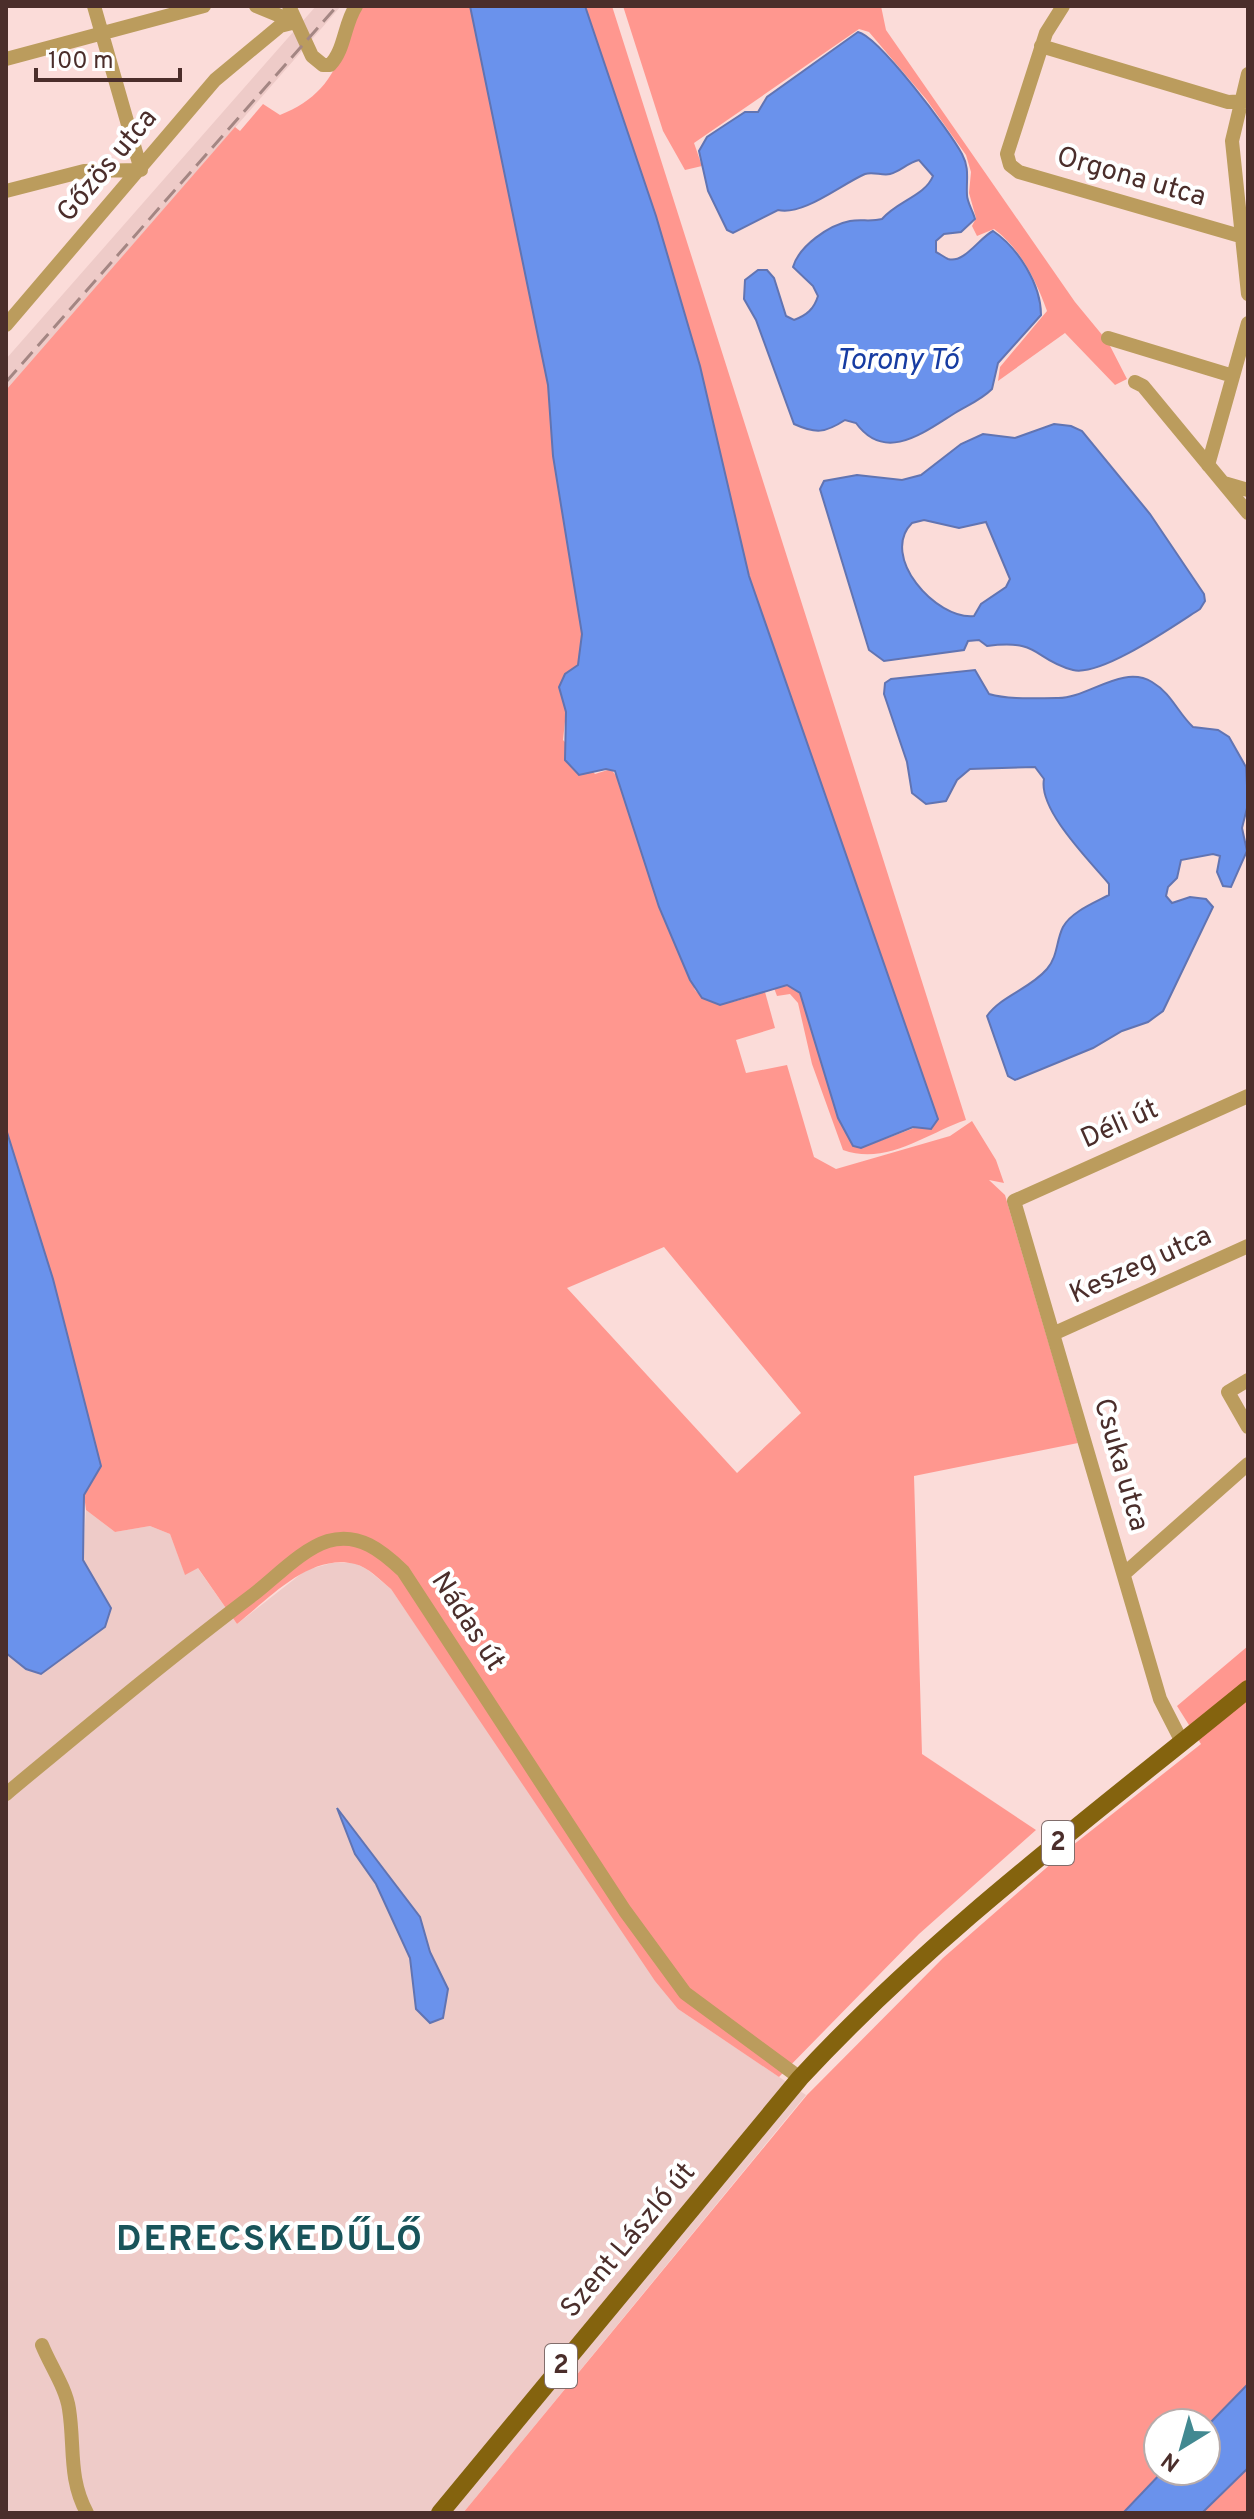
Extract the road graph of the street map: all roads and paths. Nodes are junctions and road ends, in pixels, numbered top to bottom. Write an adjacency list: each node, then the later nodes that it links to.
1 (94, 6): 8 (street)
2 (204, 6): 8 (street)
3 (256, 6): 7 (street)
4 (290, 6): 7 (street)
5 (356, 6): 7 (street)
6 (1063, 6): 9 (street)
7 (296, 22): 13 (street, Gőzös utca)
8 (101, 34): 10 (street); 13 (street)
9 (1041, 46): 12 (street); 15 (street, Orgona utca)
10 (6, 59)
11 (1248, 74): 12 (street)
12 (1244, 101): 15 (street)
13 (141, 170): 14 (street); 17 (street, Gőzös utca)
14 (6, 191)
15 (1240, 236): 16 (street)
16 (1248, 294)
17 (7, 323)
18 (1248, 323): 20 (street)
19 (1108, 338): 21 (street)
20 (1244, 349): 21 (street)
21 (1233, 376): 23 (street)
22 (1135, 382): 23 (street)
23 (1208, 465): 24 (street)
24 (1223, 483): 25 (street); 26 (street)
25 (1248, 490)
26 (1248, 513)
27 (1248, 1096): 28 (street, Déli út)
28 (1014, 1201): 30 (street, Csuka utca)
29 (1248, 1246): 30 (street, Keszeg utca)
30 (1055, 1333): 34 (street, Csuka utca)
31 (1248, 1380): 32 (street)
32 (1248, 1427)
33 (1248, 1464): 34 (street)
34 (1125, 1573): 36 (street, Csuka utca)
35 (1248, 1689): 36 (main road, 2)
36 (1182, 1742): 38 (main road, 2)
37 (6, 1794): 38 (street, Nádas út)
38 (800, 2078): 41 (main road, Szent László út / 2)
39 (42, 2345): 40 (street)
40 (87, 2513)
41 (440, 2513)

